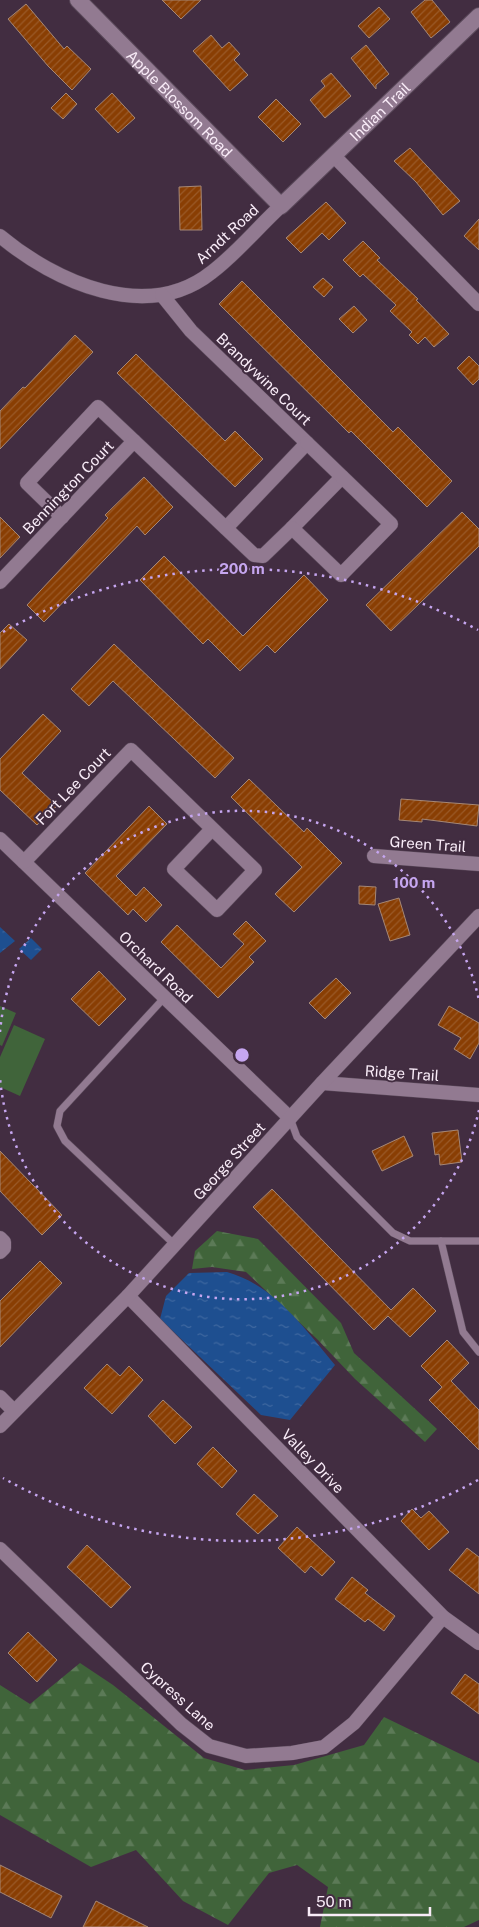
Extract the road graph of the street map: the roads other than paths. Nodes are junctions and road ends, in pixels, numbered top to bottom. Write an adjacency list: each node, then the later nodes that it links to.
1 (78, 0): 4 (street, Apple Blossom Road)
2 (479, 16): 3 (street, Indian Trail)
3 (334, 156): 4 (street, Indian Trail); 7 (street)
4 (280, 206): 6 (street, Arndt Road)
5 (0, 236): 6 (street, Arndt Road)
6 (162, 295): 9 (street, Brandywine Court)
7 (479, 304)
8 (134, 441): 11 (street, Bennington Court); 11 (street); 12 (street, Bennington Court)
9 (307, 443): 10 (street); 12 (street, Brandywine Court)
10 (342, 477): 13 (street); 13 (street)
11 (62, 517): 14 (street, Bennington Court)
12 (226, 528): 13 (street, Bennington Court)
13 (292, 528)
14 (0, 582)
15 (212, 829): 15 (street, Fort Lee Court); 18 (street, Fort Lee Court)
16 (0, 839): 18 (street, Orchard Road)
17 (374, 856): 19 (street, Green Trail)
18 (24, 862): 21 (street, Orchard Road)
19 (479, 864)
20 (479, 916): 22 (street, George Street)
21 (165, 997): 24 (street, Orchard Road); 28 (lane)
22 (322, 1083): 23 (street, Ridge Trail); 24 (street, George Street)
23 (479, 1095)
24 (290, 1118): 27 (lane); 28 (street, George Street)
25 (0, 1238): 29 (street)
26 (479, 1240): 27 (lane)
27 (441, 1241): 31 (lane)
28 (175, 1245): 30 (street, George Street)
29 (0, 1252)
30 (128, 1296): 33 (street, George Street); 36 (street, Valley Drive)
31 (479, 1352)
32 (0, 1397): 33 (street)
33 (14, 1412): 34 (street, George Street)
34 (0, 1426)
35 (0, 1549): 36 (street, Cypress Lane)
36 (443, 1617): 37 (street, Valley Drive)
37 (479, 1643)

